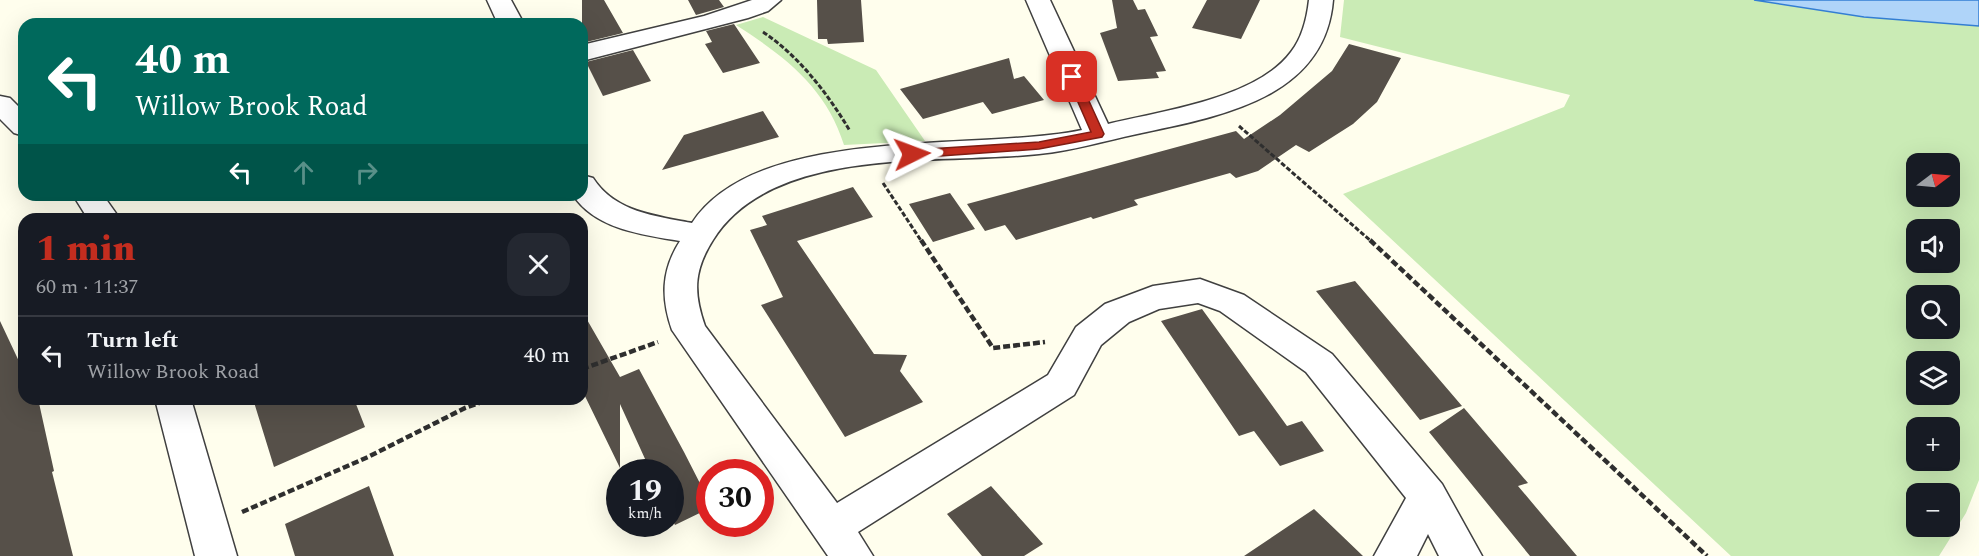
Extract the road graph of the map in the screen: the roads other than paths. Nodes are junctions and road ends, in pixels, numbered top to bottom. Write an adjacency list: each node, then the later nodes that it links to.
1 (499, 0): 5 (street)
2 (769, 0): 6 (street)
3 (1038, 0): 9 (street)
4 (1321, 0): 9 (street)
5 (508, 18)
6 (588, 51)
7 (0, 104): 8 (street)
8 (18, 121)
9 (1098, 134): 11 (street)
10 (588, 192): 11 (street)
11 (696, 234): 15 (street)
12 (174, 405): 14 (street)
13 (1428, 496): 15 (street); 16 (street); 17 (street)
14 (212, 542)
15 (841, 542)
16 (1395, 556)
17 (1461, 556)

